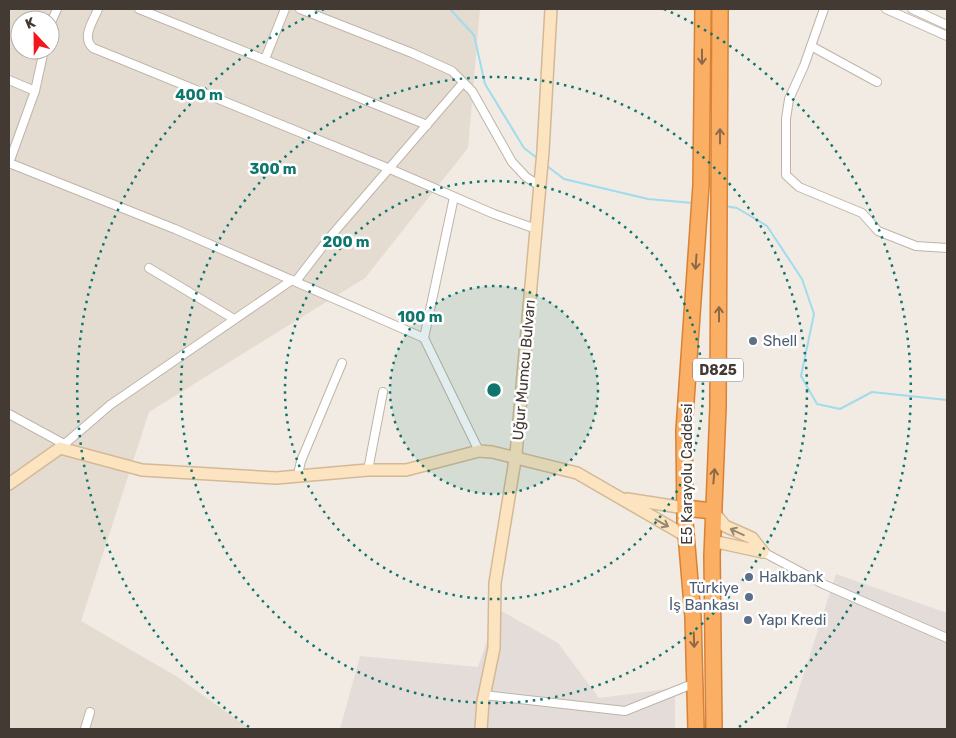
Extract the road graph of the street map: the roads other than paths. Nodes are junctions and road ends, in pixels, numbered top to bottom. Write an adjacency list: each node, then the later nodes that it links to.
1 (98, 9): 22 (street)
2 (140, 9): 14 (street)
3 (285, 9): 14 (street)
4 (300, 9): 18 (street)
5 (551, 9): 23 (street, Uğur Mumcu Bulvarı)
6 (702, 9): 41 (highway, E5 Karayolu Caddesi / D825, one-way to 41)
7 (720, 9): 42 (highway, E5 Karayolu Caddesi / D825, one-way to 7)
8 (824, 9): 13 (street)
9 (886, 9): 12 (street)
10 (912, 9): 11 (street)
11 (947, 25)
12 (947, 36)
13 (811, 46): 17 (street); 26 (street)
14 (265, 58): 20 (street)
15 (42, 60): 19 (street)
16 (9, 80): 19 (street)
17 (877, 82)
18 (462, 84): 20 (street); 23 (street)
19 (35, 91): 21 (street)
20 (427, 125): 22 (street)
21 (9, 163): 28 (street)
22 (390, 169): 24 (street); 28 (street)
23 (540, 186): 25 (street, Uğur Mumcu Bulvarı)
24 (454, 197): 25 (street); 30 (street)
25 (536, 229): 36 (street, Uğur Mumcu Bulvarı)
26 (947, 248)
27 (149, 268): 29 (street)
28 (294, 281): 29 (street); 30 (street)
29 (234, 319): 34 (street)
30 (424, 338): 35 (street)
31 (342, 363): 38 (street)
32 (383, 392): 37 (street)
33 (9, 414): 34 (street)
34 (62, 446): 38 (street); 39 (street)
35 (479, 451): 36 (street); 37 (street)
36 (515, 458): 40 (street); 48 (street, Uğur Mumcu Bulvarı)
37 (368, 470): 38 (street)
38 (300, 477)
39 (9, 484)
40 (608, 493): 41 (street); 43 (street, one-way to 43)
41 (685, 508): 42 (highway); 43 (highway, E5 Karayolu Caddesi / D825)
42 (713, 511): 44 (highway, E5 Karayolu Caddesi / D825); 45 (street, one-way to 42)
43 (686, 536): 44 (highway); 47 (highway, E5 Karayolu Caddesi / D825, one-way to 47)
44 (712, 540): 45 (street); 53 (highway, E5 Karayolu Caddesi / D825)
45 (763, 552): 46 (street)
46 (947, 638)
47 (695, 683): 48 (street); 52 (highway, E5 Karayolu Caddesi / D825)
48 (484, 694): 51 (street, Uğur Mumcu Bulvarı)
49 (90, 712): 50 (street)
50 (85, 729)
51 (481, 729)
52 (696, 729)
53 (714, 729)

